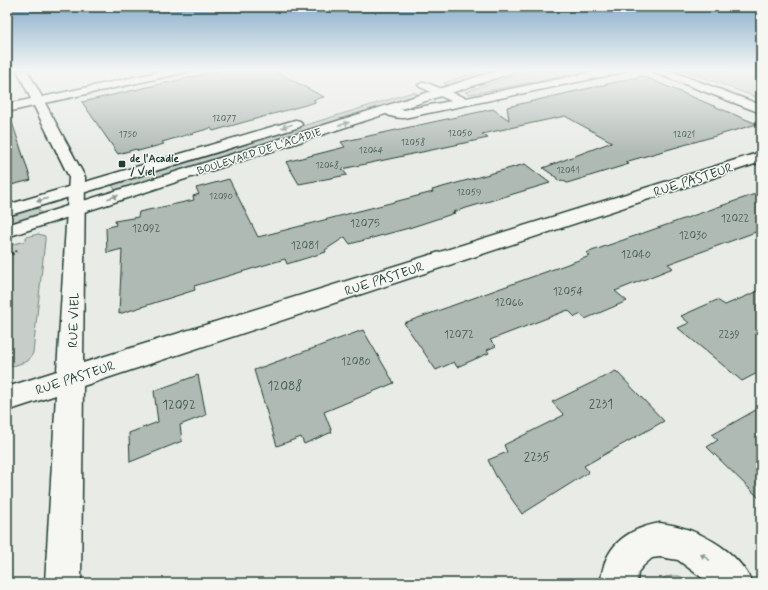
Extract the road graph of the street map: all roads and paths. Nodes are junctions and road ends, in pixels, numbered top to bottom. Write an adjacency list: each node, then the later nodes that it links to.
1 (37, 98): 7 (street, RUE VIEL)
2 (55, 98): 7 (street)
3 (427, 98): 11 (street, BOULEVARD DE L'ACADIE)
4 (452, 98): 8 (street)
5 (483, 98): 8 (street)
6 (730, 98): 10 (street)
7 (39, 101): 9 (street); 14 (street, RUE VIEL)
8 (466, 101): 11 (street)
9 (7, 108)
10 (761, 109)
11 (388, 110): 14 (street, BOULEVARD DE L'ACADIE, one-way to 11)
12 (307, 120): 14 (street, BOULEVARD DE L'ACADIE, one-way to 14)
13 (761, 157): 17 (street, RUE PASTEUR)
14 (76, 199): 15 (street, BOULEVARD DE L'ACADIE, one-way to 15); 16 (street, BOULEVARD DE L'ACADIE); 17 (street, RUE VIEL)
15 (7, 211)
16 (7, 231)
17 (71, 379): 18 (street, RUE PASTEUR); 19 (street, RUE VIEL)
18 (7, 399)
19 (64, 583)
20 (619, 583): 21 (street, one-way to 20)
21 (734, 583)

